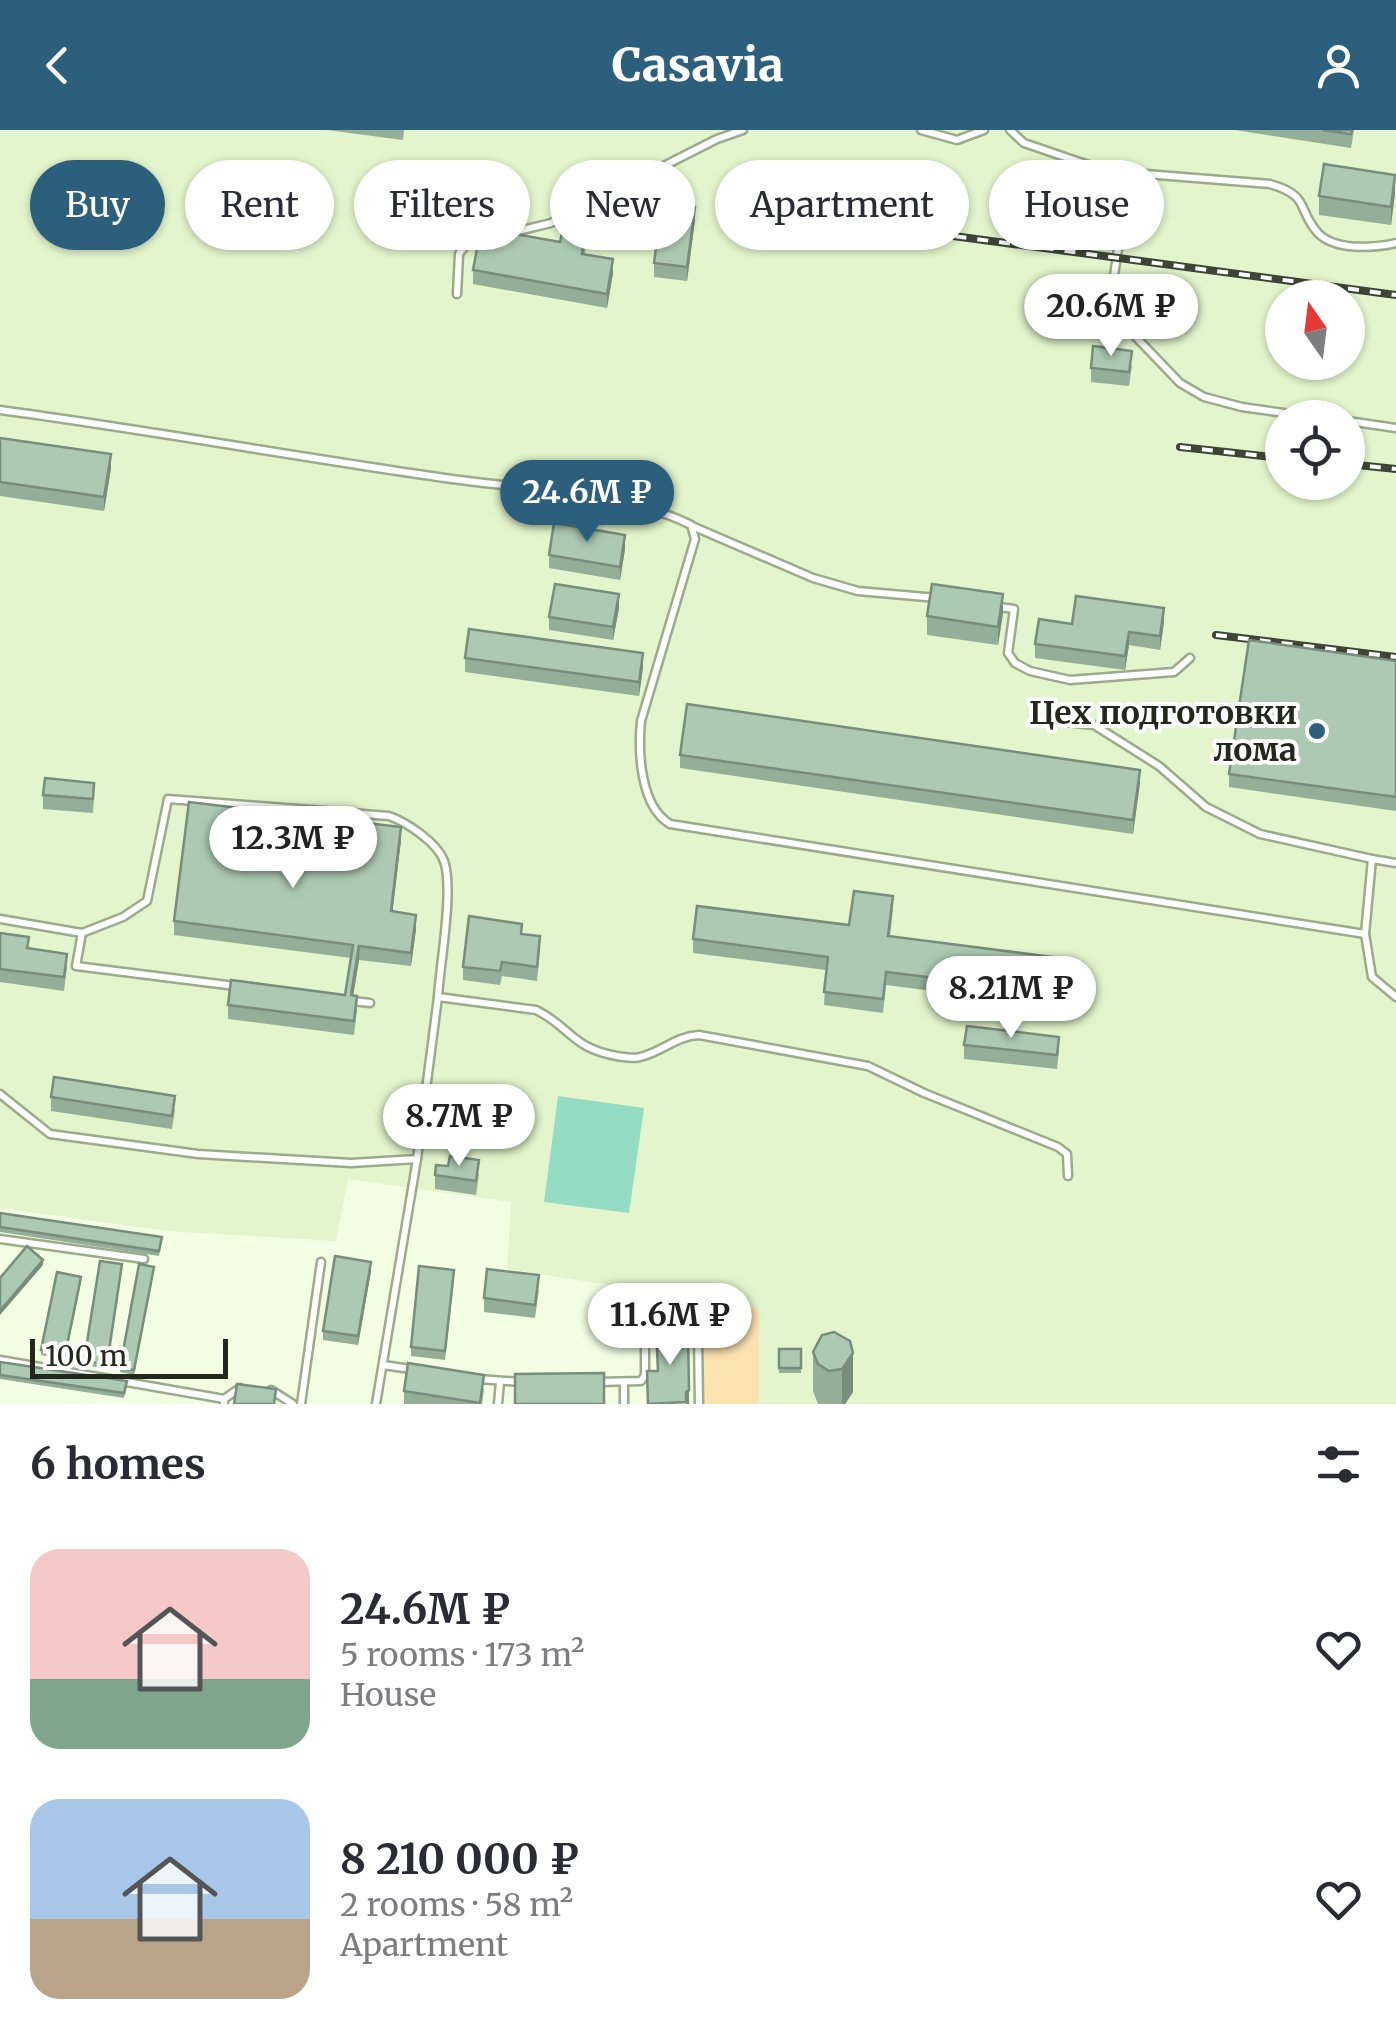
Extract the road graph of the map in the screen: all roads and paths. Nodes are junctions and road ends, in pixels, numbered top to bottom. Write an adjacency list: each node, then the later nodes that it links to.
1 (743, 130): 9 (lane)
2 (922, 130): 3 (lane)
3 (984, 130)
4 (1010, 130): 5 (lane)
5 (1074, 160)
6 (1164, 176): 7 (lane)
7 (1396, 243)
8 (1118, 250): 11 (lane)
9 (456, 294)
10 (0, 410): 14 (lane)
11 (1265, 410)
12 (1365, 423): 13 (lane)
13 (1396, 428)
14 (691, 525): 15 (lane); 23 (lane)
15 (955, 600)
16 (994, 606): 17 (lane)
17 (1190, 658)
18 (1048, 720): 19 (lane)
19 (1372, 859): 20 (lane); 23 (lane)
20 (1396, 862)
21 (0, 919): 22 (lane)
22 (82, 933): 24 (lane); 25 (lane)
23 (1365, 934): 26 (lane)
24 (252, 988)
25 (438, 997): 30 (lane); 31 (lane)
26 (1396, 997)
27 (351, 1000): 28 (lane)
28 (370, 1003)
29 (0, 1094): 30 (lane)
30 (416, 1159): 36 (lane)
31 (1068, 1176)
32 (0, 1239): 33 (lane)
33 (144, 1259)
34 (321, 1262): 45 (lane)
35 (0, 1360): 43 (lane)
36 (383, 1364): 37 (lane); 46 (lane)
37 (422, 1370)
38 (461, 1376): 39 (lane)
39 (500, 1382): 40 (lane); 47 (lane)
40 (535, 1382)
41 (588, 1382): 42 (lane)
42 (624, 1382): 48 (lane); 49 (lane)
43 (224, 1402): 44 (lane)
44 (294, 1404)
45 (301, 1404)
46 (376, 1404)
47 (498, 1404)
48 (624, 1404)
49 (699, 1404)

